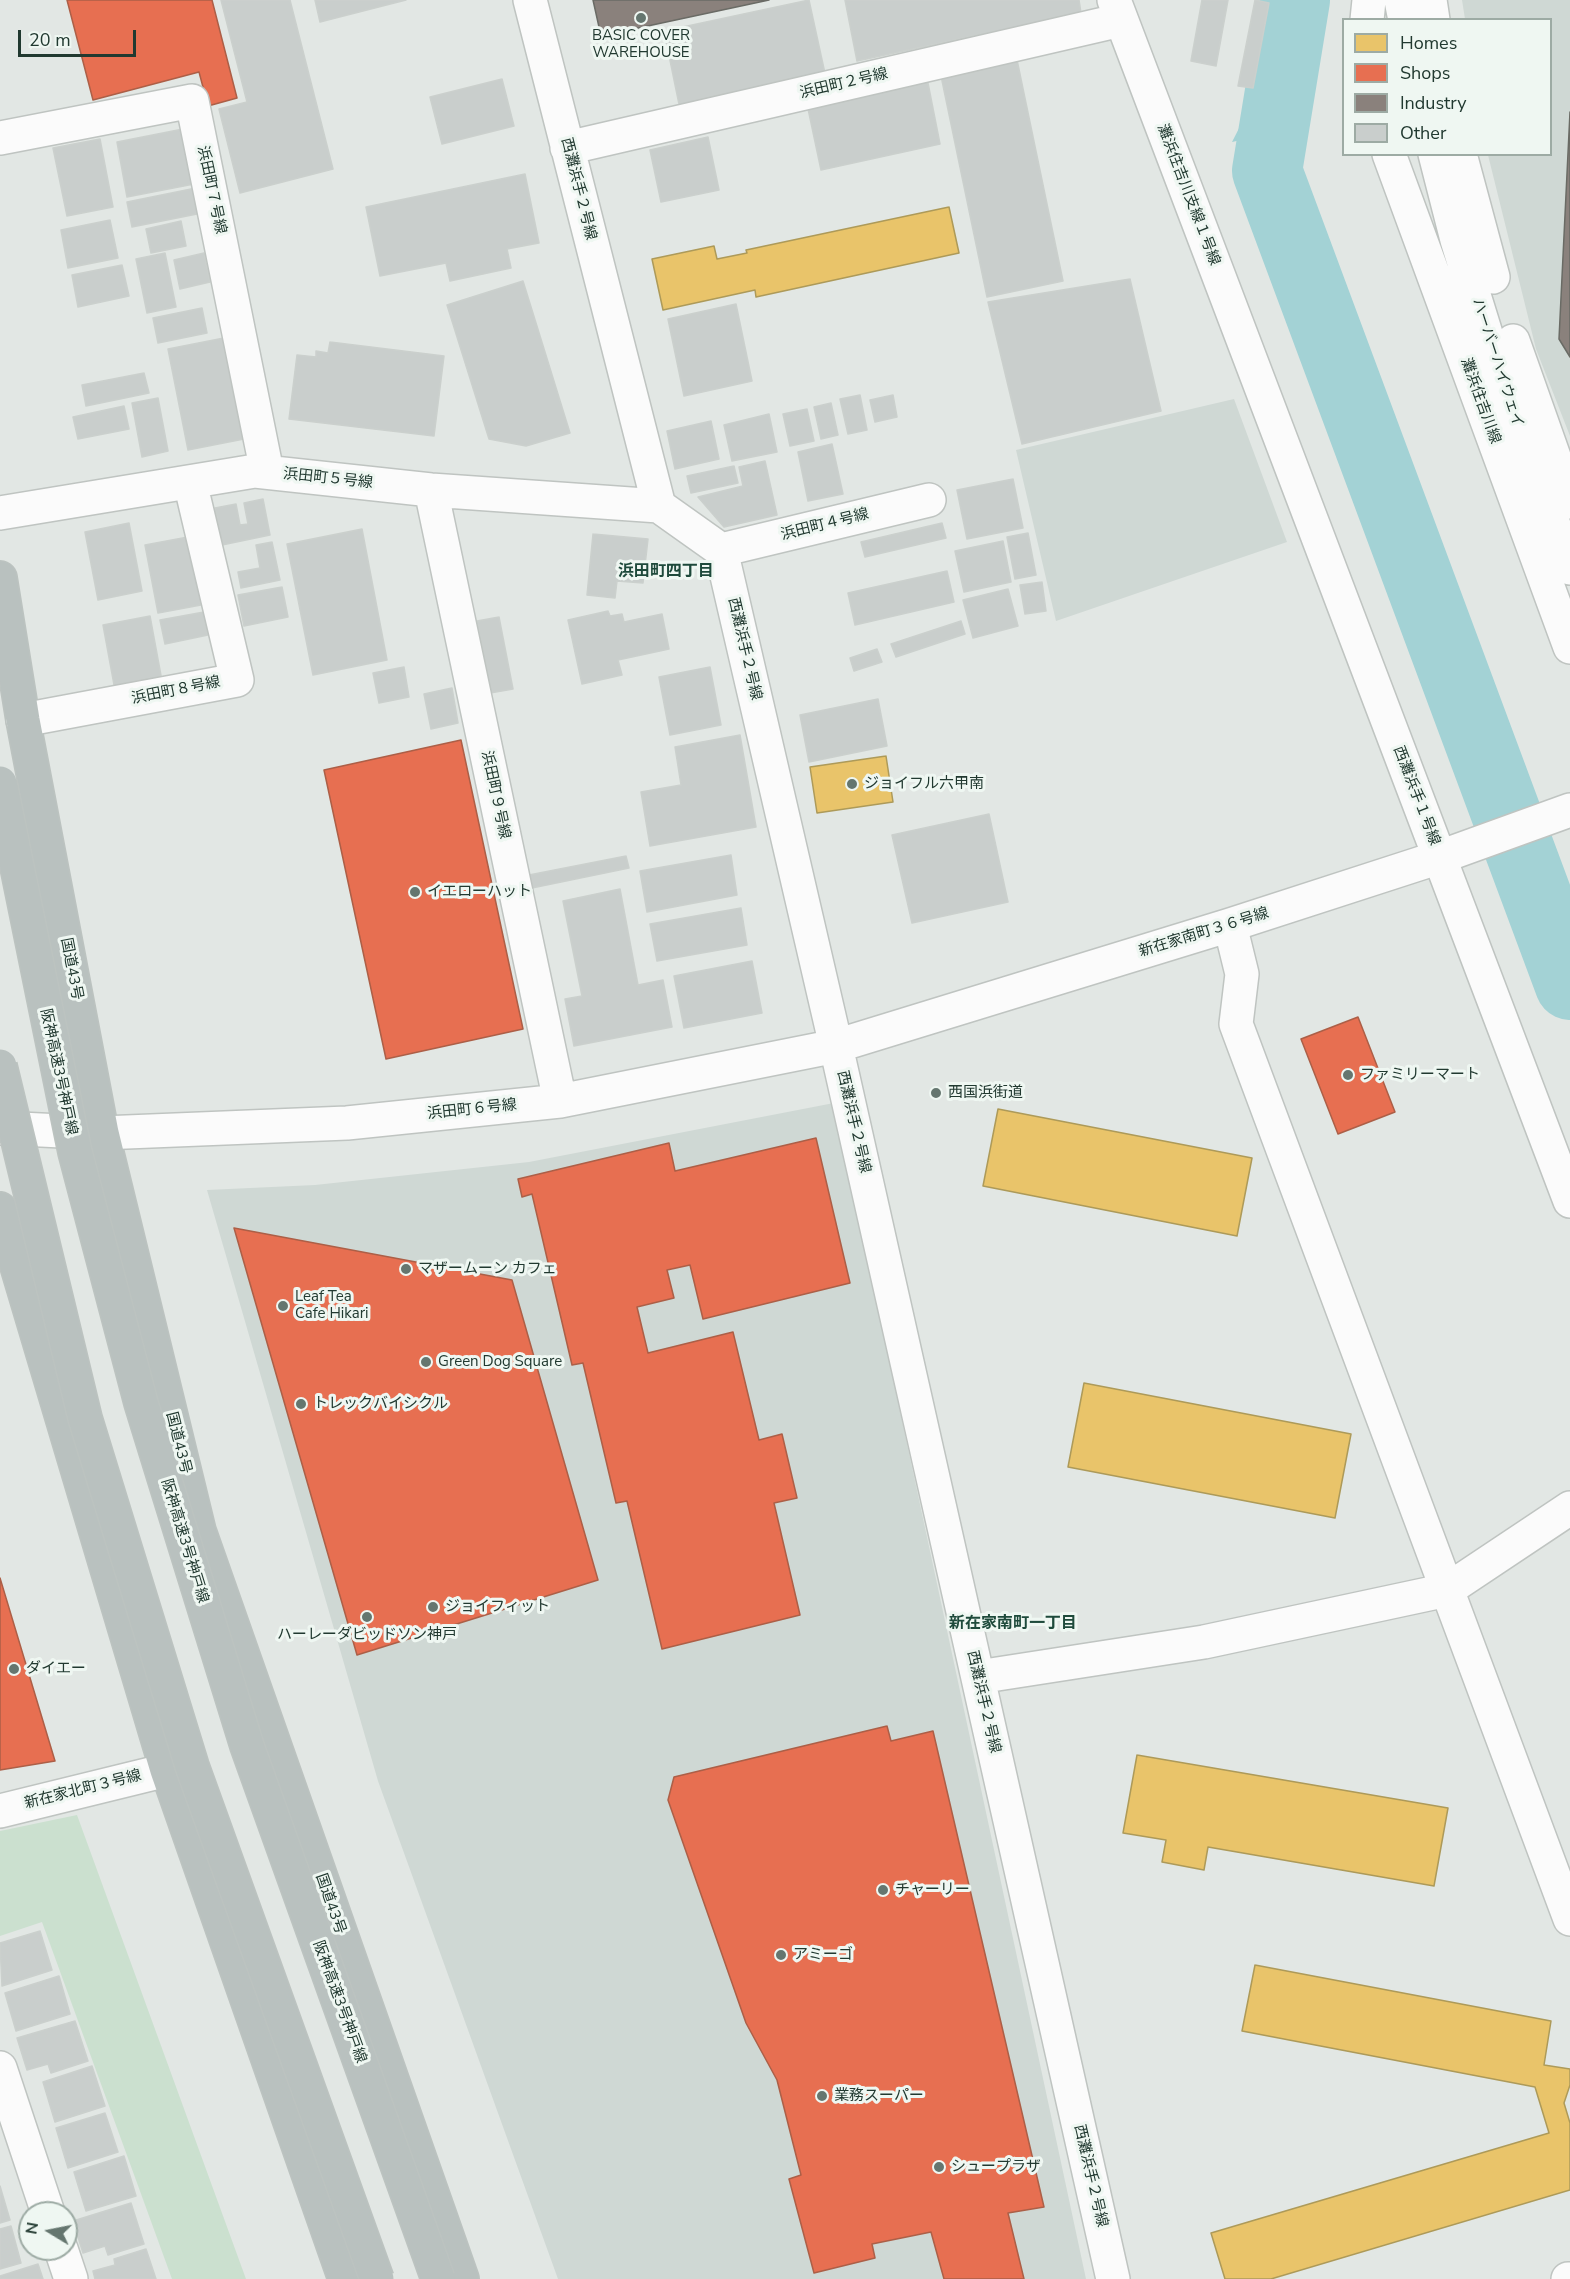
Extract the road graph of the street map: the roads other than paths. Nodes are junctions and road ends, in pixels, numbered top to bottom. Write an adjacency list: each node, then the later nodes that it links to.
1 (530, 0): 10 (street, 西灘浜手２号線)
2 (1369, 0): 6 (street)
3 (1401, 0): 7 (street)
4 (1430, 0): 8 (street)
5 (1118, 10): 10 (street, 浜田町２号線); 14 (street, 灘浜住吉川支線１号線)
6 (1367, 18)
7 (1405, 18)
8 (1433, 18)
9 (0, 138): 15 (street, 浜田町７号線)
10 (567, 148): 20 (street, 西灘浜手２号線)
11 (1390, 156): 25 (street, 灘浜住吉川線)
12 (1436, 156): 23 (street, ハーバーハイウェイ)
13 (1460, 156): 19 (street, ハーバーハイウェイ)
14 (1262, 391): 29 (street, 西灘浜手１号線)
15 (267, 472): 16 (street, 浜田町５号線); 17 (street, 浜田町５号線)
16 (190, 482): 21 (street, 浜田町５号線); 26 (street, 浜田町８号線)
17 (431, 490): 20 (street, 浜田町５号線); 33 (street, 浜田町９号線)
18 (929, 500): 22 (street, 浜田町４号線)
19 (1570, 502)
20 (659, 506): 22 (street)
21 (0, 513)
22 (721, 550): 31 (street, 西灘浜手２号線)
23 (1570, 568)
24 (0, 578): 26 (highway, 国道43号)
25 (1570, 647)
26 (23, 720): 35 (highway, 国道43号)
27 (0, 783): 50 (highway, 阪神高速3号神戸線, bridge)
28 (1570, 810): 29 (street, 新在家南町３６号線)
29 (1440, 857): 30 (street, 新在家南町３６号線); 36 (street, 西灘浜手１号線)
30 (1230, 925): 31 (street, 新在家南町３６号線); 39 (street)
31 (836, 1046): 33 (street, 浜田町６号線); 40 (street, 西灘浜手２号線)
32 (0, 1066): 49 (highway, bridge)
33 (560, 1101): 35 (street, 浜田町６号線)
34 (0, 1128): 35 (street, 浜田町６号線)
35 (102, 1133): 51 (highway, 国道43号)
36 (1570, 1201)
37 (0, 1209): 41 (highway)
38 (1570, 1508): 39 (street)
39 (1447, 1590): 40 (street); 43 (street)
40 (978, 1677): 52 (street, 西灘浜手２号線)
41 (167, 1770): 42 (street, 新在家北町３号線); 48 (highway)
42 (0, 1811)
43 (1570, 1919)
44 (0, 2068): 45 (street)
45 (44, 2201)
46 (65, 2261): 47 (street)
47 (71, 2279)
48 (345, 2279)
49 (377, 2279)
50 (438, 2279)
51 (462, 2279)
52 (1113, 2279)

